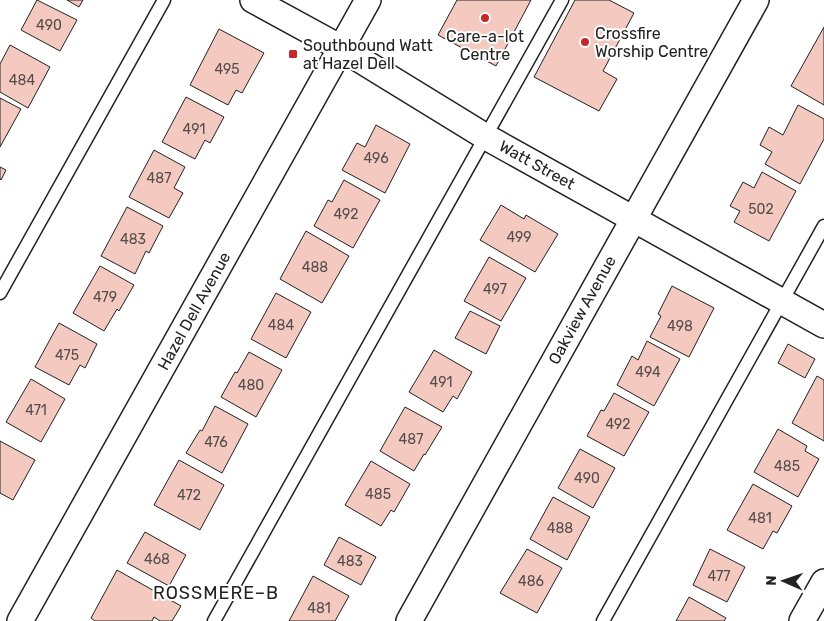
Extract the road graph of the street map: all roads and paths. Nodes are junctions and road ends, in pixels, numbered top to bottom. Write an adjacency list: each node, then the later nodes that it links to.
1 (164, 0): 10 (lane)
2 (253, 0): 6 (street, Watt Street)
3 (368, 0): 6 (street, Hazel Dell Avenue)
4 (562, 0): 7 (lane)
5 (756, 0): 8 (street, Oakview Avenue)
6 (341, 48): 7 (street, Watt Street); 14 (street, Hazel Dell Avenue)
7 (486, 137): 8 (street, Watt Street); 15 (lane)
8 (633, 218): 11 (street, Watt Street); 16 (street, Oakview Avenue)
9 (824, 226): 11 (lane)
10 (0, 293)
11 (782, 302): 12 (street, Watt Street); 17 (lane)
12 (824, 325)
13 (824, 582): 18 (street)
14 (20, 621)
15 (214, 621)
16 (409, 621)
17 (603, 621)
18 (802, 621)

